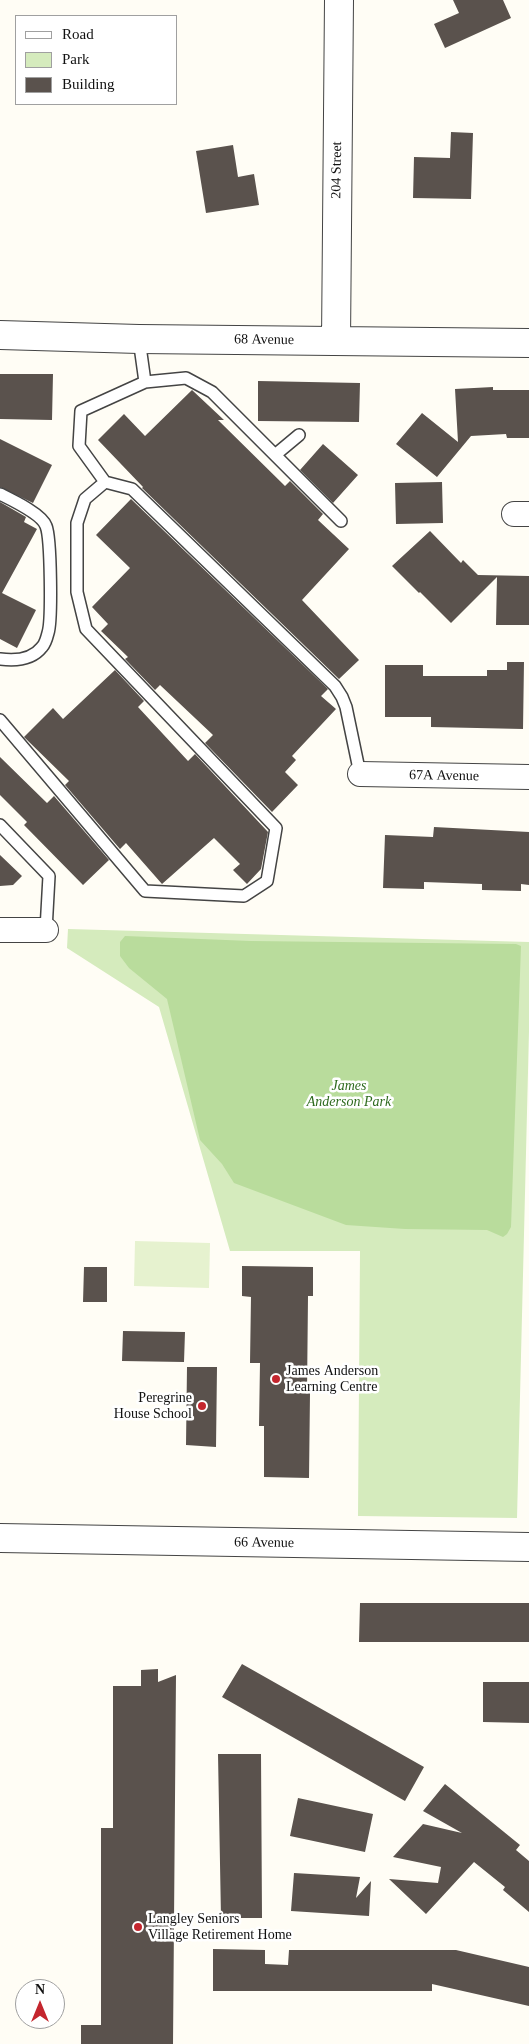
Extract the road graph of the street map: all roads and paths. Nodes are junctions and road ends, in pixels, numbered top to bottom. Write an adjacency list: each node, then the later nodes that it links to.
1 (339, 0): 4 (street, 204 Street)
2 (0, 335): 3 (street, 68 Avenue)
3 (139, 339): 4 (street, 68 Avenue); 6 (lane)
4 (336, 341): 5 (street, 68 Avenue)
5 (529, 342)
6 (145, 382): 8 (lane); 9 (lane)
7 (299, 434): 8 (lane)
8 (276, 455): 11 (lane)
9 (105, 482): 13 (lane); 14 (lane)
10 (0, 494): 12 (lane)
11 (341, 520)
12 (0, 659)
13 (0, 720)
14 (360, 774): 15 (street, 67A Avenue)
15 (529, 777)
16 (0, 825): 18 (lane)
17 (0, 930): 18 (street)
18 (46, 930)
19 (0, 1538): 20 (street, 66 Avenue)
20 (529, 1547)

